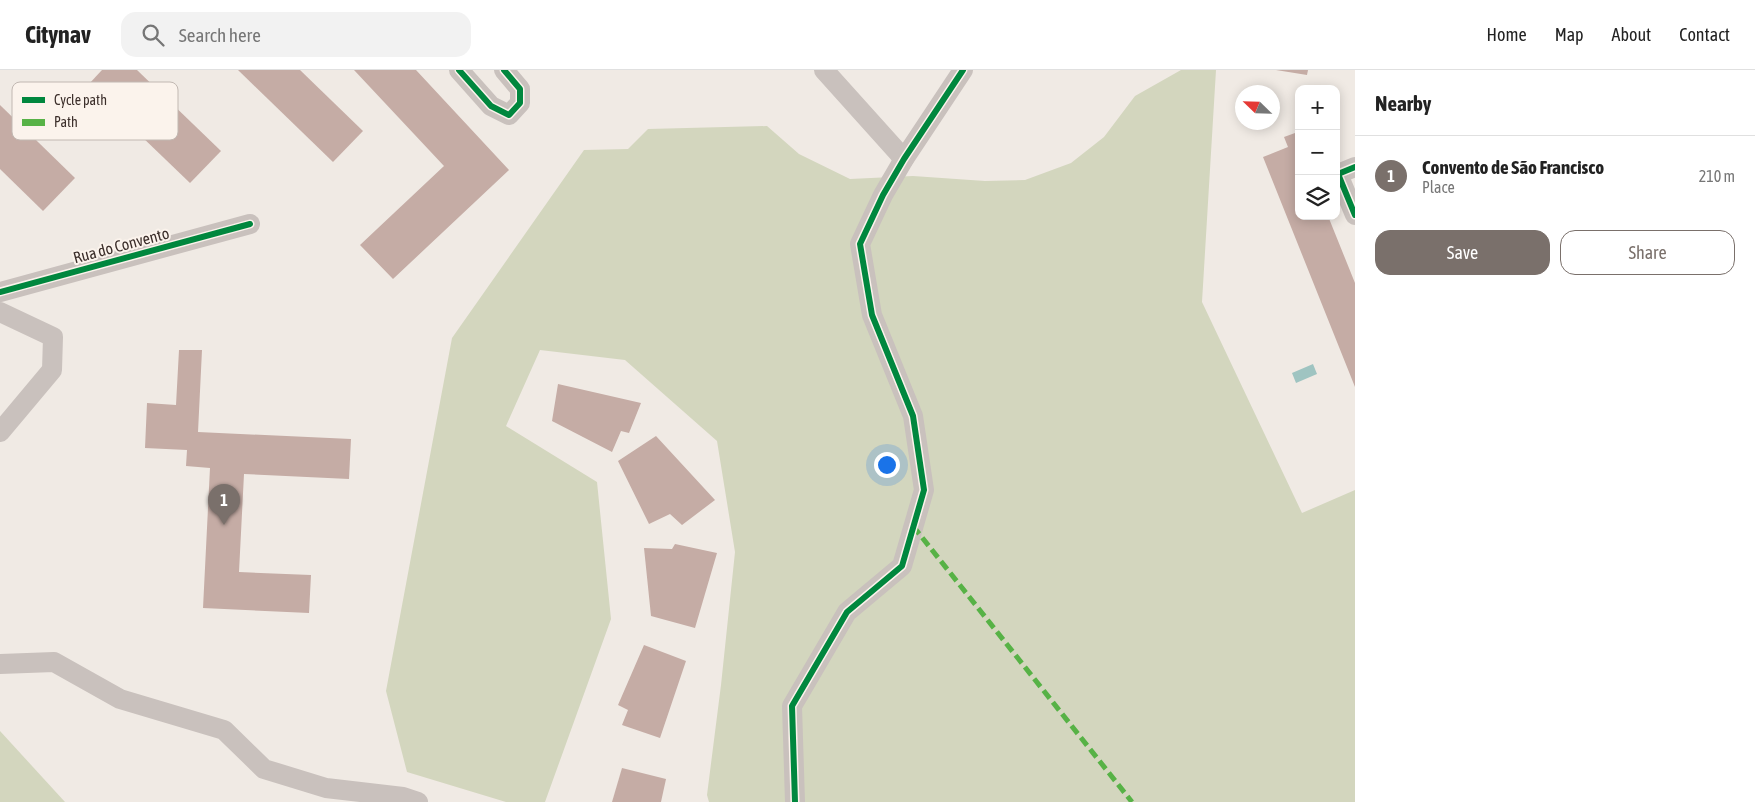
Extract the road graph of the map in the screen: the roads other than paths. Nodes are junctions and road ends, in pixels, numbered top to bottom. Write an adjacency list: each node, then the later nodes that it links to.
1 (459, 70): 2 (street)
2 (504, 70)
3 (824, 70): 5 (street)
4 (963, 70): 5 (street)
5 (904, 159): 14 (street)
6 (1355, 167): 7 (street)
7 (1355, 216)
8 (250, 224): 9 (street, Rua do Convento)
9 (0, 292)
10 (0, 312): 11 (street)
11 (0, 432)
12 (0, 664): 13 (street)
13 (418, 802)
14 (795, 802)

